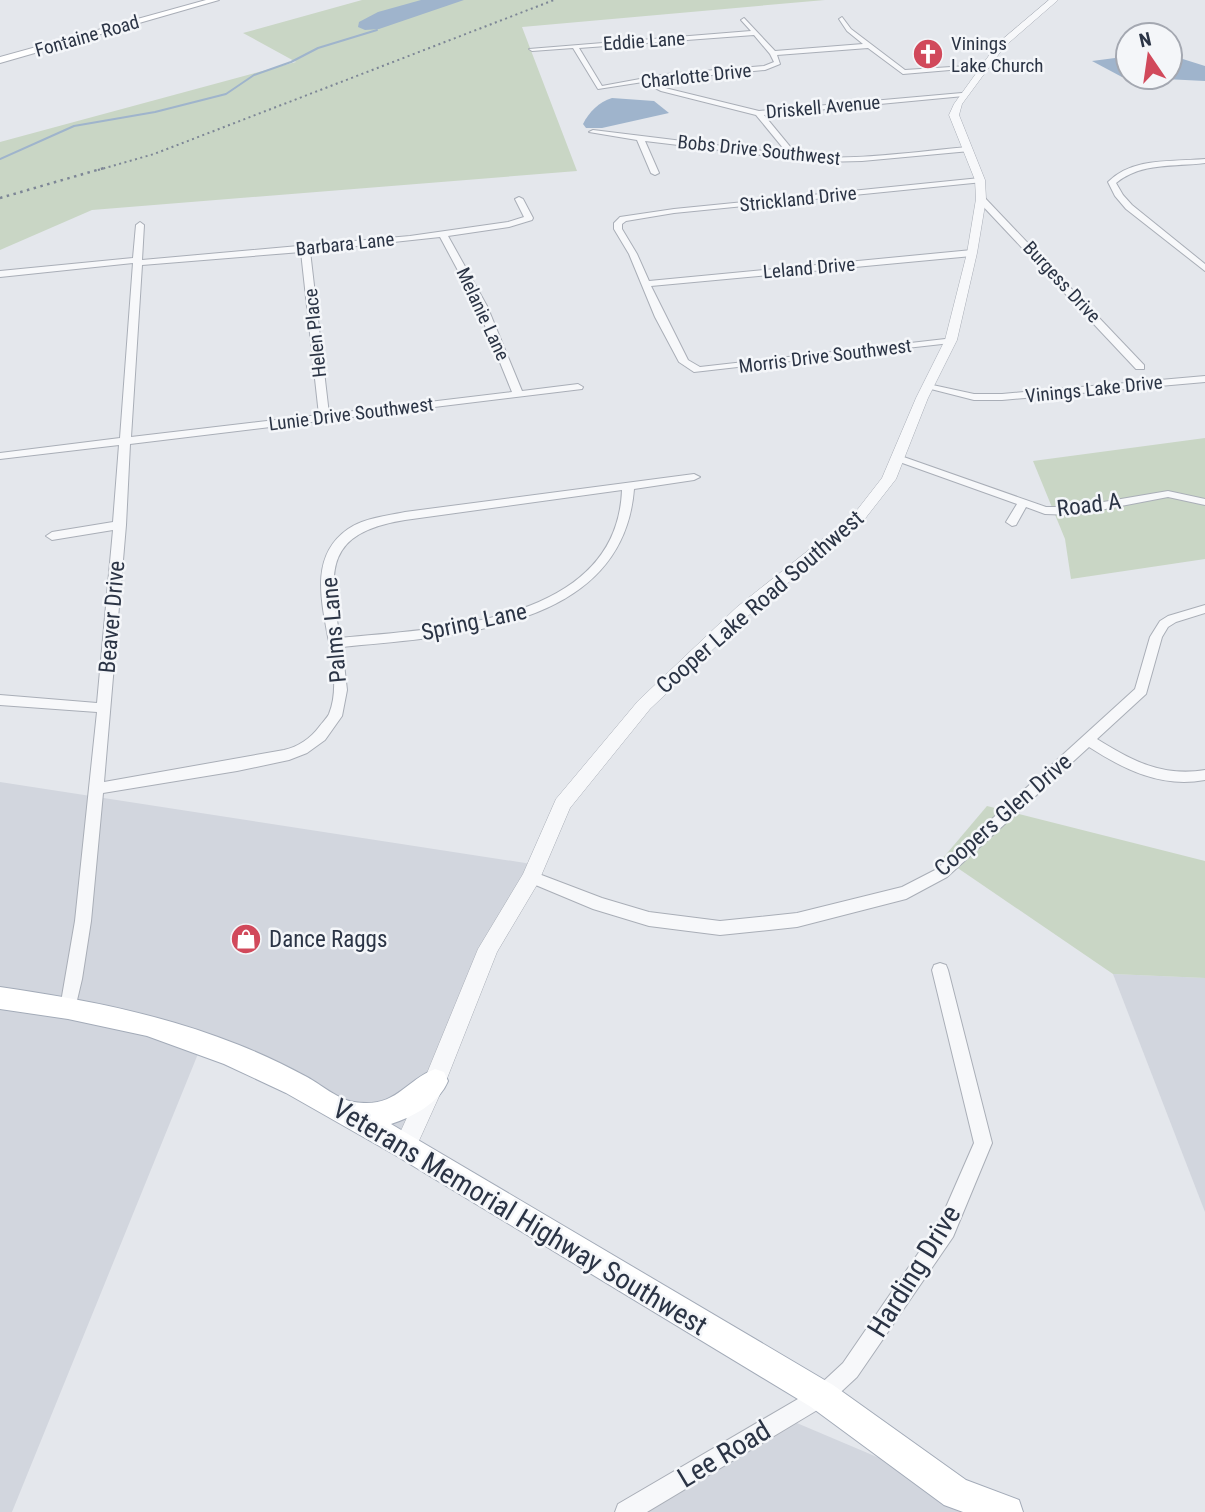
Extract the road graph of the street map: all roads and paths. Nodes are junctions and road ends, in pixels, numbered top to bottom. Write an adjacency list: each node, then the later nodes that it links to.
1 (215, 0): 10 (main road, Fontaine Road)
2 (1054, 0): 11 (street)
3 (842, 19): 7 (street)
4 (744, 20): 5 (street, Charlotte Drive)
5 (756, 33): 6 (street, Eddie Lane); 9 (street, Charlotte Drive)
6 (575, 46): 8 (street, Eddie Lane); 12 (street, Charlotte Drive)
7 (867, 46): 9 (street); 11 (street)
8 (532, 49)
9 (773, 53): 12 (street, Charlotte Drive)
10 (0, 60)
11 (982, 68): 13 (street)
12 (645, 80): 14 (street, Driskell Avenue)
13 (962, 95): 14 (street, Driskell Avenue); 17 (street, Cooper Lake Road Southwest)
14 (759, 113): 18 (street)
15 (593, 132): 16 (street, Bobs Drive Southwest)
16 (639, 136): 18 (street, Bobs Drive Southwest); 20 (street)
17 (967, 149): 18 (street, Bobs Drive Southwest); 21 (street, Cooper Lake Road Southwest)
18 (794, 156)
19 (1205, 161): 29 (street)
20 (655, 173)
21 (980, 180): 23 (street, Cooper Lake Road Southwest); 31 (street, Strickland Drive)
22 (519, 199): 25 (street, Barbara Lane)
23 (981, 199): 27 (street, Cooper Lake Road Southwest); 33 (street, Burgess Drive)
24 (139, 225): 28 (street, Beaver Drive)
25 (443, 235): 26 (street, Barbara Lane); 37 (street, Melanie Lane)
26 (306, 248): 28 (street, Barbara Lane); 39 (street, Helen Place)
27 (972, 253): 31 (street, Leland Drive); 32 (street, Cooper Lake Road Southwest)
28 (137, 261): 30 (street, Barbara Lane); 40 (street, Beaver Drive)
29 (1205, 268)
30 (0, 274)
31 (646, 284): 32 (street, Morris Drive Southwest)
32 (951, 340): 35 (street, Cooper Lake Road Southwest)
33 (1140, 367)
34 (1205, 379): 38 (street, Vinings Lake Drive)
35 (931, 381): 38 (street, Vinings Lake Drive); 38 (street, Vinings Lake Drive); 42 (street, Cooper Lake Road Southwest)
36 (578, 387): 37 (street, Lunie Drive Southwest)
37 (518, 394): 39 (street, Lunie Drive Southwest)
38 (984, 396)
39 (324, 417): 40 (street, Lunie Drive Southwest)
40 (124, 442): 41 (street, Lunie Drive Southwest); 48 (street, Beaver Drive)
41 (0, 456)
42 (898, 458): 46 (street, Road A); 57 (street, Cooper Lake Road Southwest)
43 (694, 477): 44 (street, Palms Lane)
44 (628, 488): 51 (street, Spring Lane); 51 (street, Palms Lane)
45 (1205, 502): 46 (street, Road A)
46 (1023, 503): 47 (street)
47 (1012, 522)
48 (120, 525): 49 (street); 53 (street, Beaver Drive)
49 (52, 536)
50 (1205, 609): 54 (street, Coopers Glen Drive)
51 (334, 643): 56 (street, Palms Lane)
52 (0, 700): 53 (street)
53 (104, 708): 56 (street, Beaver Drive)
54 (1088, 740): 55 (street); 57 (street, Coopers Glen Drive)
55 (1205, 775)
56 (95, 789): 60 (street, Beaver Drive)
57 (531, 877): 61 (street, Cooper Lake Road Southwest)
58 (940, 970): 64 (street, Harding Drive)
59 (0, 998): 60 (main road, Veterans Memorial Highway Southwest)
60 (68, 1007): 62 (main road, Veterans Memorial Highway Southwest)
61 (435, 1081): 62 (main road); 63 (street, Cooper Lake Road Southwest)
62 (350, 1115): 63 (main road, Veterans Memorial Highway Southwest)
63 (405, 1146): 64 (main road, Veterans Memorial Highway Southwest)
64 (822, 1396): 65 (street, Lee Road); 66 (main road, Veterans Memorial Highway Southwest)
65 (626, 1512)
66 (1007, 1512)

